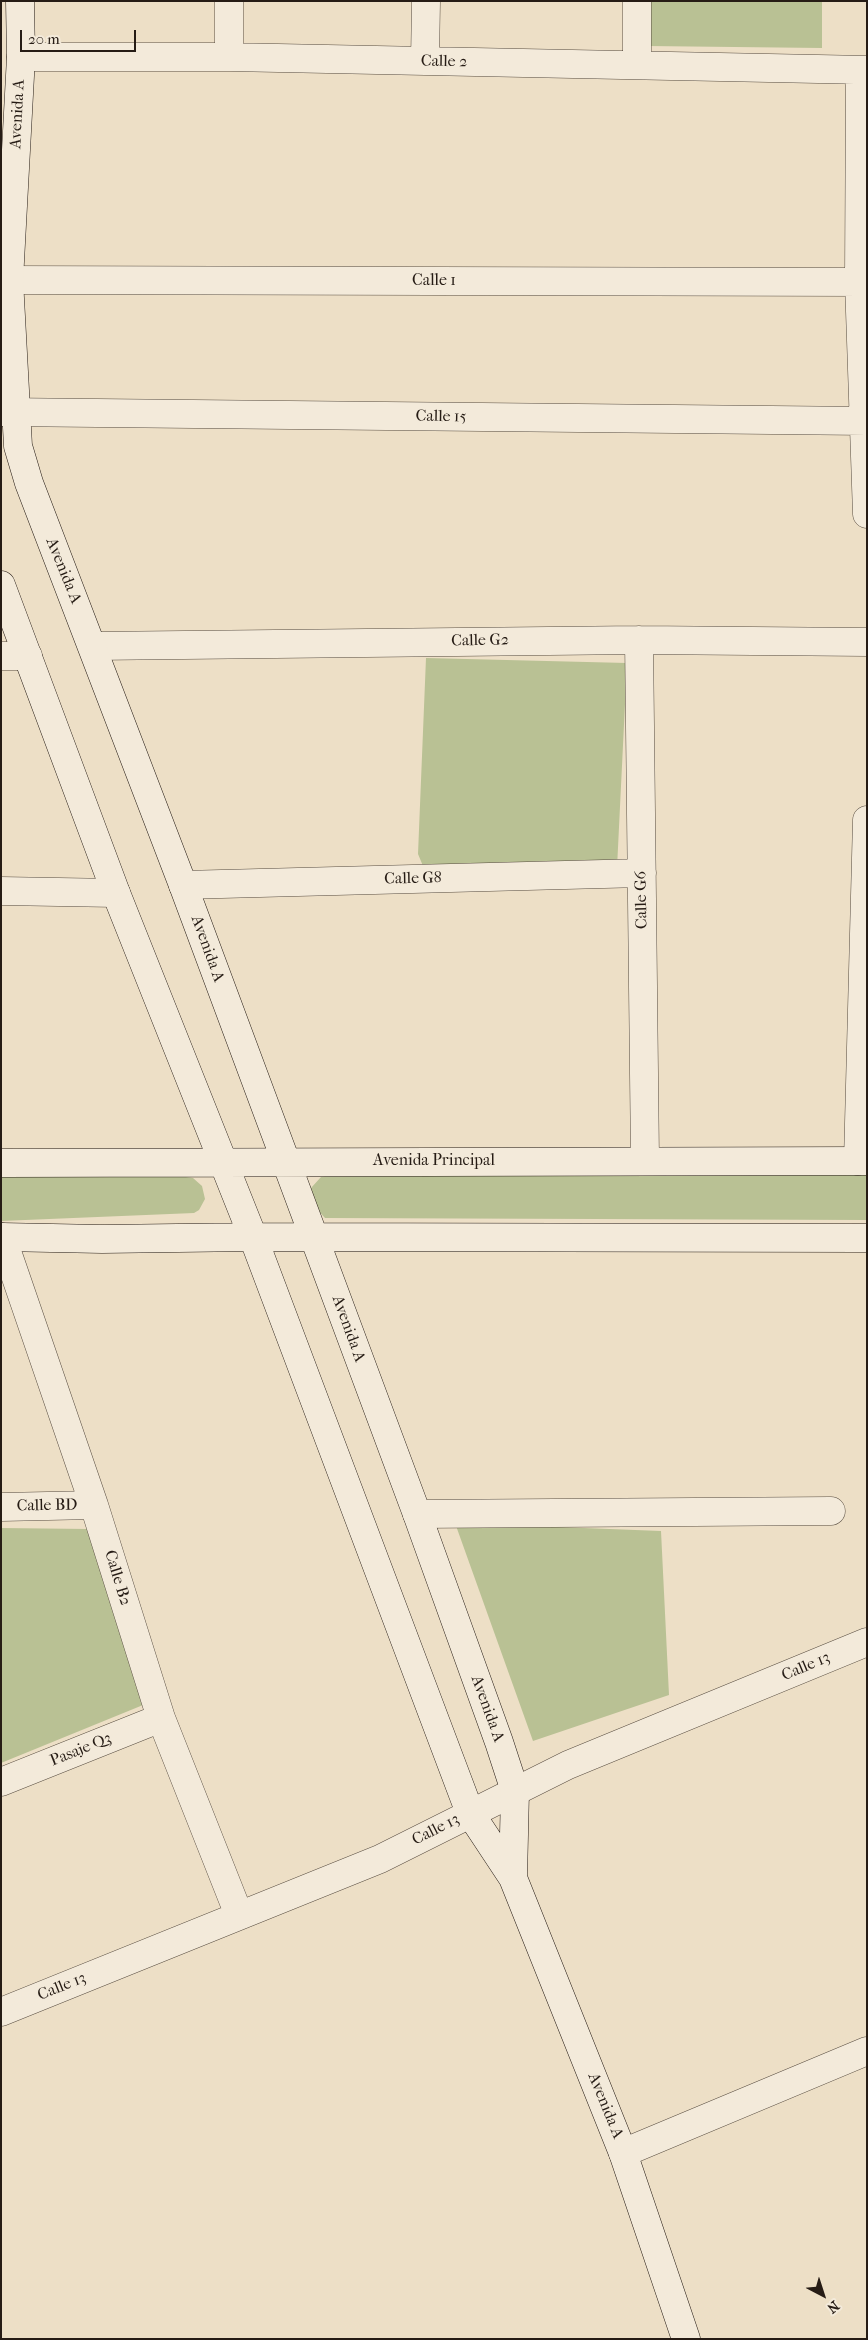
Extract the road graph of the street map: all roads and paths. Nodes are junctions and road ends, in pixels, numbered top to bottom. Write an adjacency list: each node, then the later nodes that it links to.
1 (20, 1): 5 (street, Avenida A)
2 (229, 1): 6 (street)
3 (426, 1): 7 (street)
4 (637, 1): 8 (street)
5 (21, 57): 6 (street, Calle 2); 10 (street, Avenida A)
6 (229, 57): 7 (street, Calle 2)
7 (425, 61): 8 (street, Calle 2)
8 (637, 66): 9 (street, Calle 2)
9 (864, 70): 11 (street)
10 (5, 280): 11 (street, Calle 1); 12 (street, Avenida A)
11 (863, 282): 13 (street)
12 (8, 412): 13 (street, Calle 15); 18 (street, Avenida A)
13 (865, 421): 14 (street)
14 (867, 514)
15 (1, 585): 19 (street, Avenida A)
16 (639, 640): 17 (street, Calle G2); 18 (street, Calle G2); 21 (street, Calle G6)
17 (867, 642)
18 (93, 646): 22 (street, Avenida A)
19 (14, 656): 24 (street, Avenida A)
20 (867, 820): 26 (street)
21 (642, 873): 22 (street, Calle G8); 25 (street, Calle G6)
22 (183, 885): 27 (street, Avenida A)
23 (1, 891): 24 (street)
24 (116, 893): 29 (street, Avenida A)
25 (644, 1160): 26 (street, Avenida Principal); 27 (street, Avenida Principal)
26 (862, 1161)
27 (286, 1162): 29 (street, Avenida Principal); 32 (street, Avenida A)
28 (1, 1163): 29 (street, Avenida Principal)
29 (224, 1164): 31 (street, Avenida A)
30 (1, 1237): 31 (street); 34 (street, Calle B2)
31 (253, 1237): 32 (street); 42 (street, Avenida A)
32 (315, 1238): 33 (street); 37 (street, Avenida A)
33 (867, 1238)
34 (94, 1505): 35 (street, Calle BD); 39 (street, Calle B2)
35 (1, 1507)
36 (831, 1512): 37 (street)
37 (417, 1514): 41 (street, Avenida A)
38 (867, 1642): 41 (street, Calle 13)
39 (161, 1718): 40 (street, Pasaje Q3); 44 (street, Calle B2)
40 (1, 1782)
41 (514, 1791): 42 (street, Calle 13); 43 (street, Avenida A)
42 (470, 1812): 43 (street, Avenida A); 44 (street, Calle 13)
43 (513, 1878): 47 (street, Avenida A)
44 (239, 1915): 45 (street, Calle 13)
45 (1, 2012)
46 (867, 2051): 47 (street)
47 (623, 2153): 48 (street, Avenida A)
48 (686, 2339)

